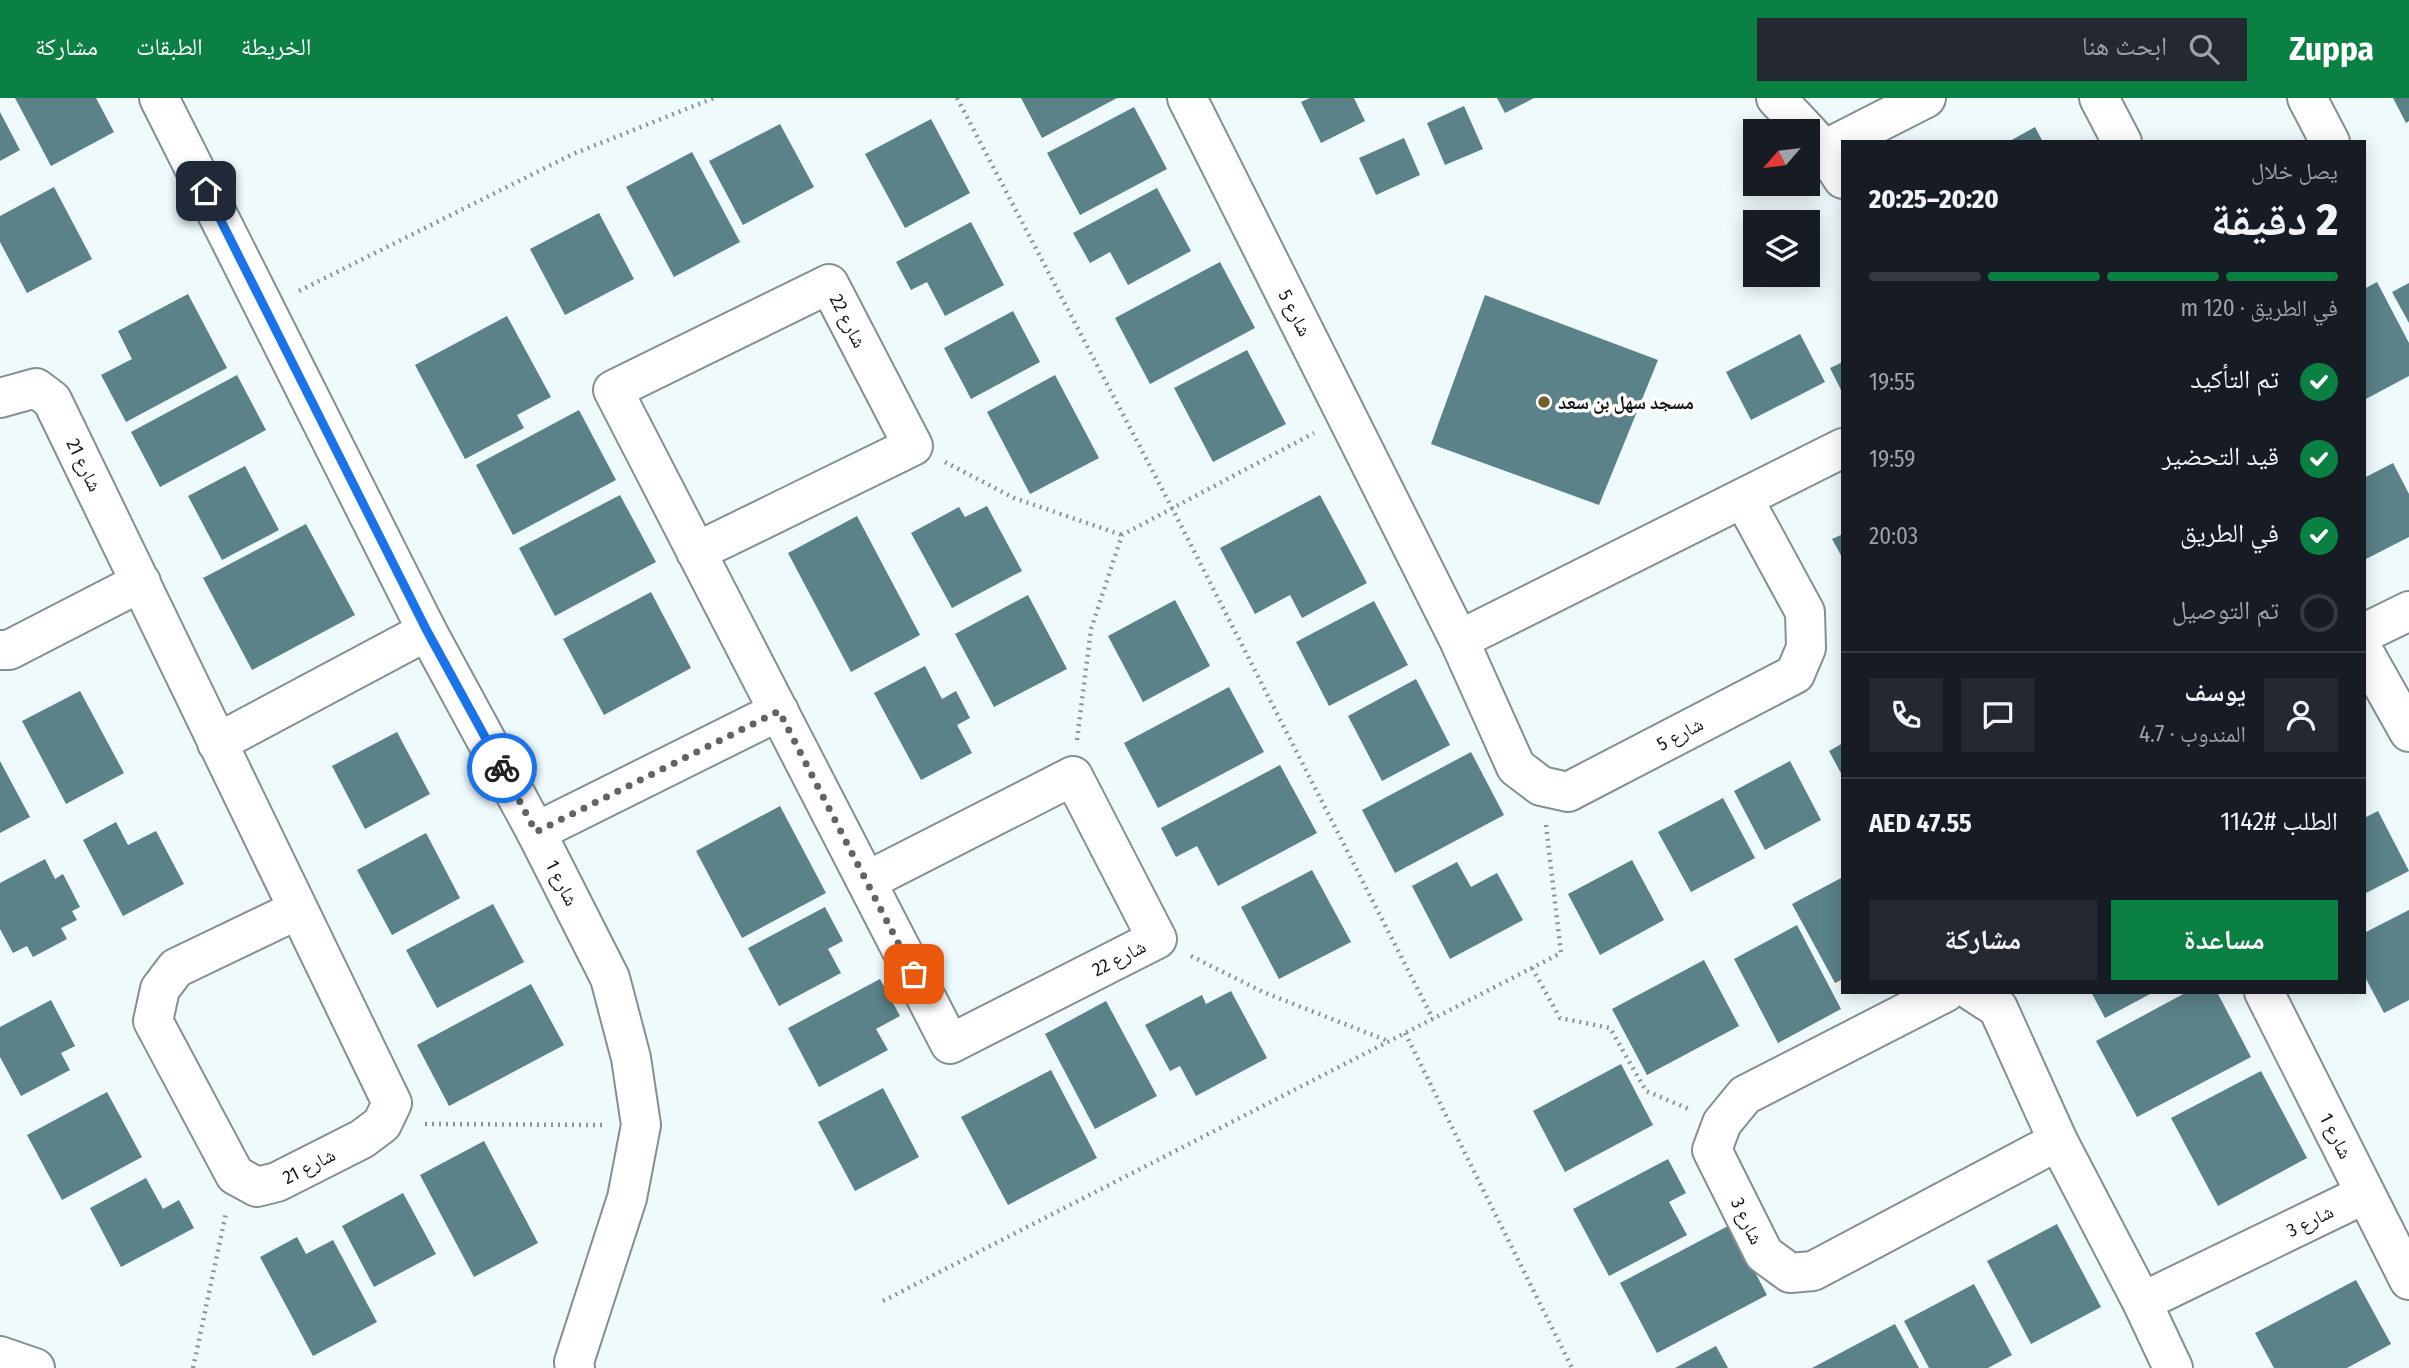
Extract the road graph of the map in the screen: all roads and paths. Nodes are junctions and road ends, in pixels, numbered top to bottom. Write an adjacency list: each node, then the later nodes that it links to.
1 (159, 98): 13 (street, شارع 1)
2 (714, 98): 13 (path)
3 (957, 98): 19 (path)
4 (1188, 98): 15 (street, شارع 5)
5 (1776, 98): 9 (street)
6 (1926, 98): 12 (street)
7 (2099, 98): 10 (street)
8 (2307, 98): 11 (street)
9 (1794, 119)
10 (2121, 140)
11 (2329, 140)
12 (1820, 148)
13 (265, 308): 24 (street, شارع 1)
14 (0, 398): 22 (street, شارع 21)
15 (1346, 415): 19 (path); 26 (street, شارع 5)
16 (913, 446): 20 (path); 21 (street); 21 (street, شارع 22)
17 (1841, 449): 18 (street)
18 (1743, 498): 26 (street); 33 (street, شارع 5)
19 (1172, 508): 20 (path); 42 (path)
20 (1122, 535): 32 (path)
21 (696, 552): 29 (street, شارع 22)
22 (141, 582): 27 (street); 31 (street, شارع 21)
23 (2409, 611): 25 (street)
24 (427, 631): 31 (street); 34 (street, شارع 1)
25 (2366, 632)
26 (1459, 640): 33 (street, شارع 5)
27 (0, 650)
28 (2366, 656): 30 (street)
29 (779, 711): 34 (street); 35 (street, شارع 22)
30 (2409, 732)
31 (217, 743): 36 (street, شارع 21)
32 (1073, 776): 35 (street); 37 (street, شارع 22)
33 (1541, 786): 38 (path)
34 (536, 832): 47 (street, شارع 1)
35 (867, 881): 37 (street, شارع 22)
36 (297, 911): 46 (street, شارع 21); 49 (street)
37 (1157, 939): 44 (path)
38 (1532, 968): 42 (path); 45 (path)
39 (1942, 994): 45 (street, شارع 3)
40 (1976, 994): 48 (street)
41 (2265, 994): 50 (street, شارع 1)
42 (1433, 1018): 43 (path)
43 (1405, 1033): 44 (path); 58 (path)
44 (1389, 1042): 52 (path)
45 (1722, 1123): 48 (street, شارع 3)
46 (382, 1124): 47 (path); 49 (street, شارع 21)
47 (641, 1125): 55 (street, شارع 1)
48 (2057, 1141): 53 (street)
49 (235, 1175): 57 (path)
50 (2365, 1194): 51 (street, شارع 1); 53 (street, شارع 3)
51 (2409, 1280)
52 (883, 1301)
53 (2142, 1302): 59 (street)
54 (0, 1356): 56 (street)
55 (573, 1366)
56 (35, 1368)
57 (193, 1368)
58 (1572, 1368)
59 (2173, 1368)

